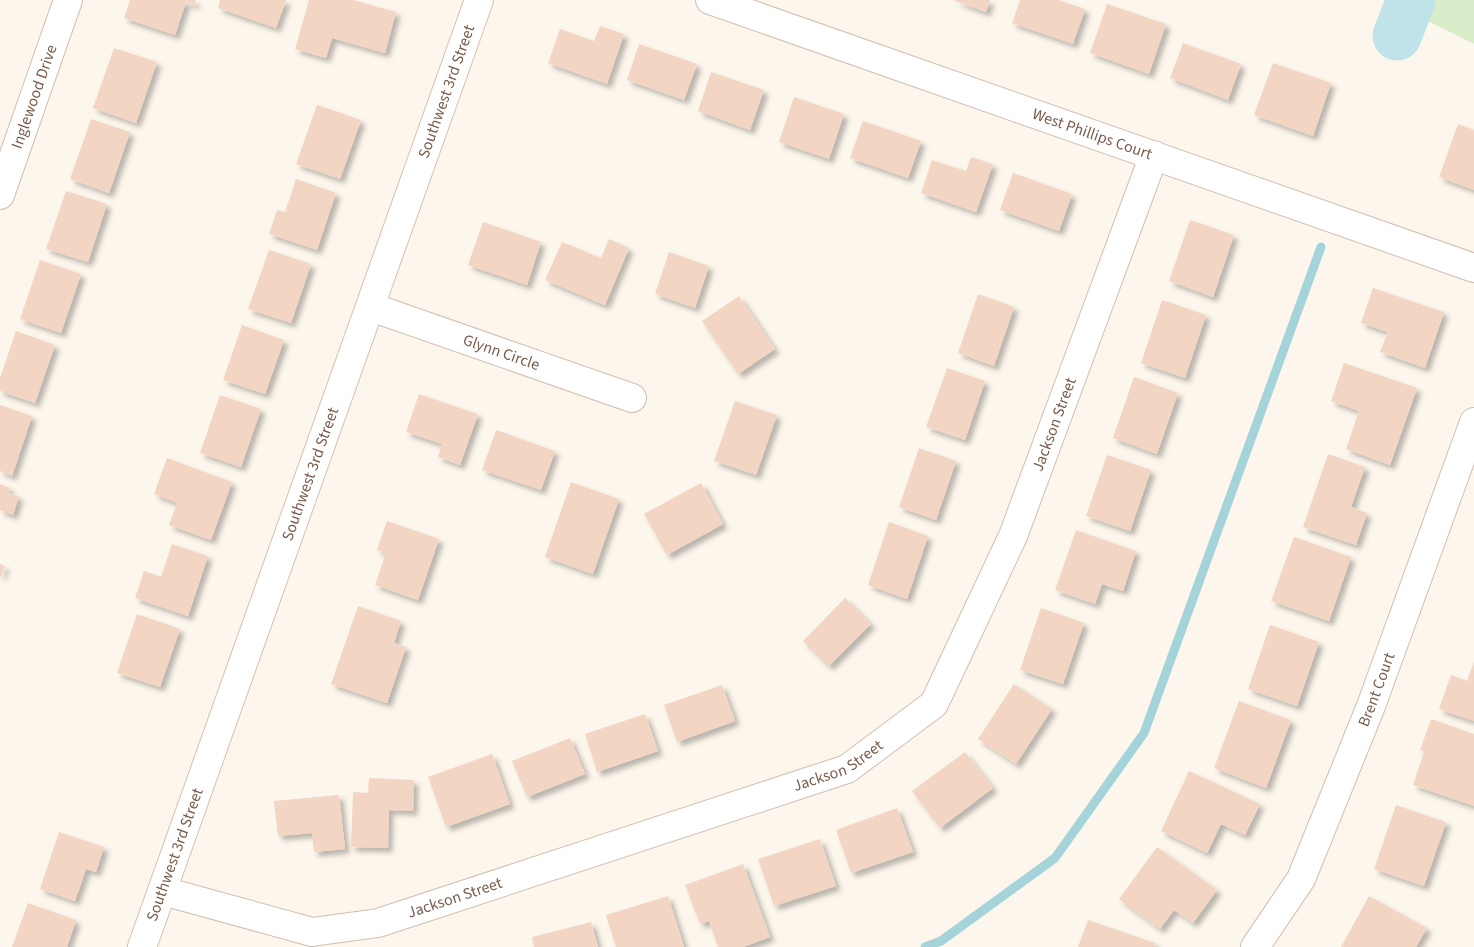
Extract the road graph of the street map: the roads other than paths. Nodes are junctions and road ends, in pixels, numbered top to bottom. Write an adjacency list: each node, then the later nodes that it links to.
1 (68, 0): 5 (street, Inglewood Drive)
2 (479, 0): 7 (street, Southwest 3rd Street)
3 (710, 0): 4 (street, West Phillips Court)
4 (1154, 155): 6 (street, West Phillips Court); 10 (street, Jackson Street)
5 (0, 195)
6 (1474, 268)
7 (371, 307): 8 (street, Glynn Circle); 10 (street, Southwest 3rd Street)
8 (632, 398)
9 (1474, 422): 12 (street, Brent Court)
10 (164, 892): 11 (street, Southwest 3rd Street)
11 (142, 947)
12 (1255, 947)

